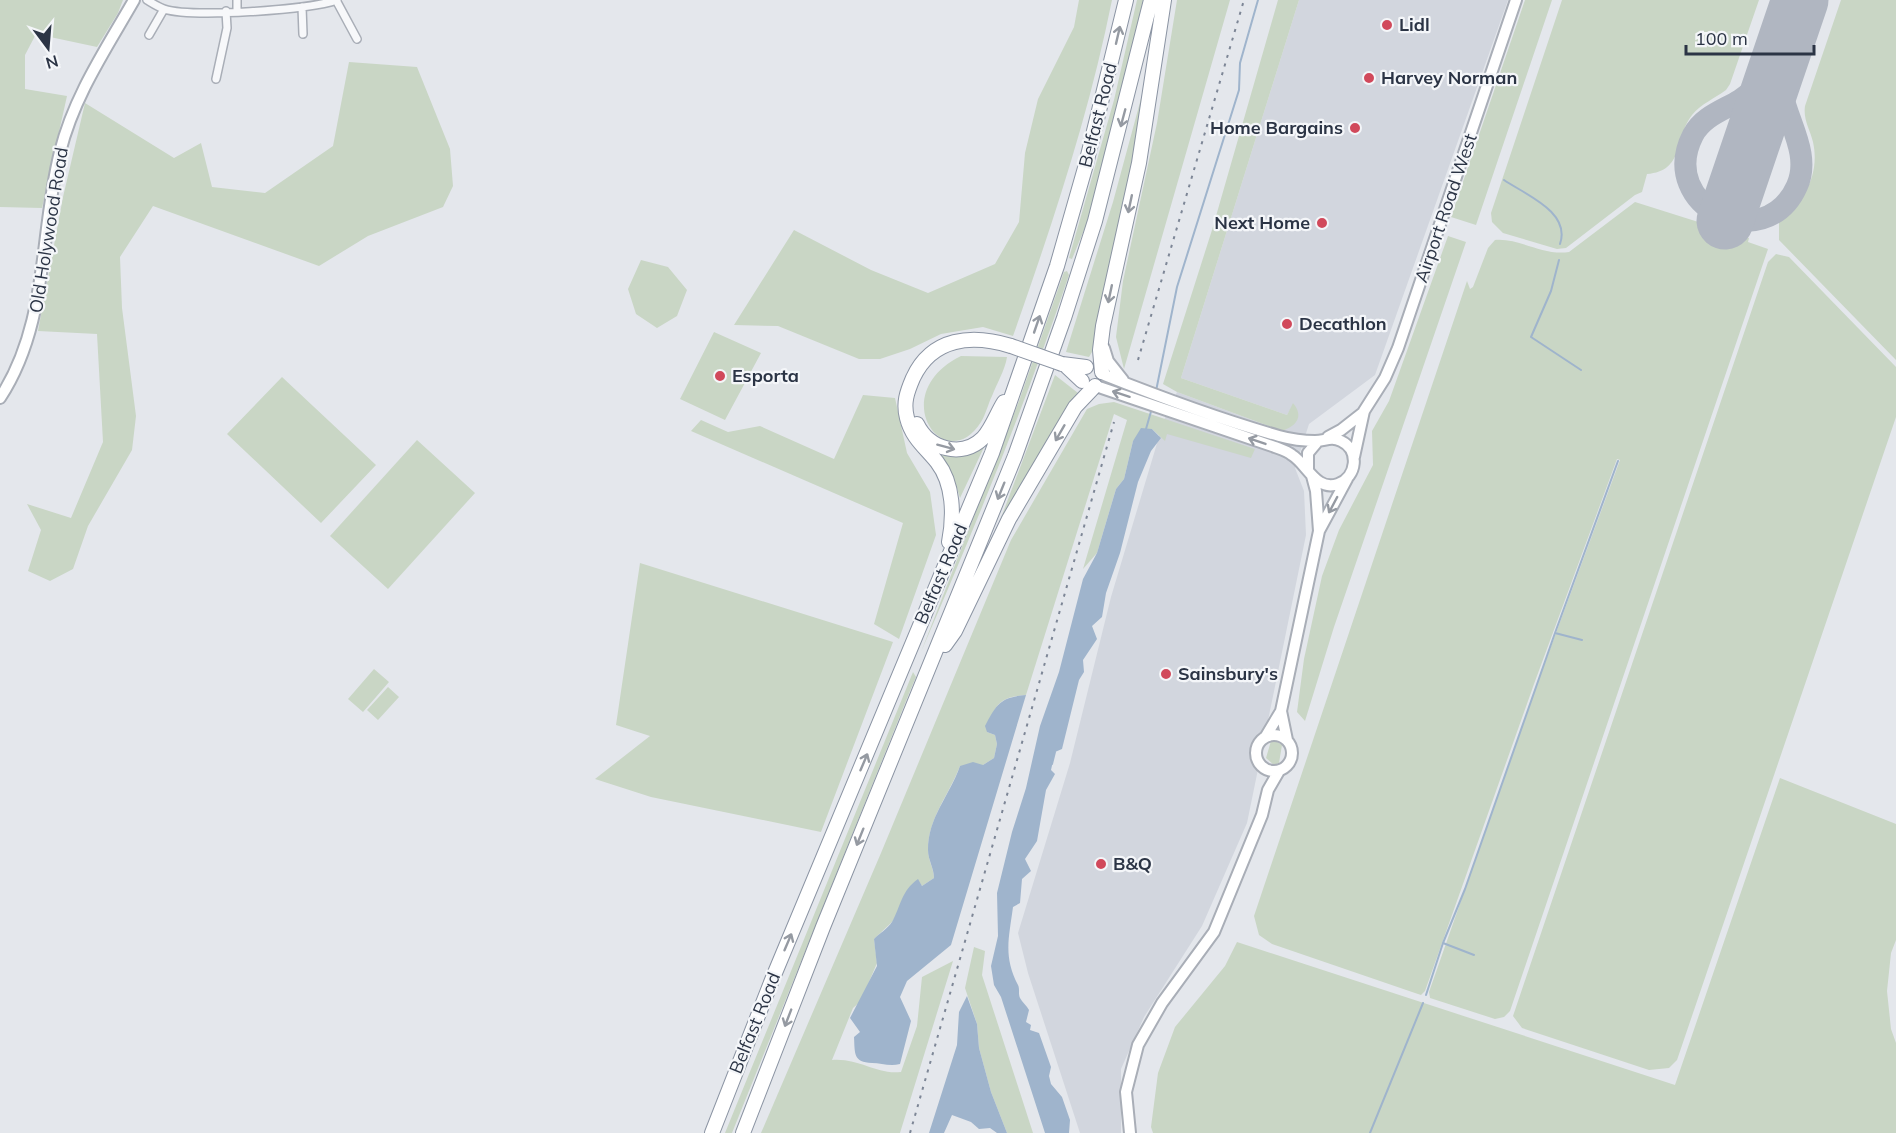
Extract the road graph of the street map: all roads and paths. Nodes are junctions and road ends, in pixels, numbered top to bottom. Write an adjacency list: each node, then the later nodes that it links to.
1 (134, 0): 25 (street, Old Holywood Road)
2 (147, 0): 11 (street)
3 (237, 0): 13 (street)
4 (336, 0): 9 (street); 16 (street)
5 (1126, 0): 21 (highway, Belfast Road, one-way to 5)
6 (1151, 0): 35 (highway, Belfast Road, one-way to 35)
7 (1164, 0): 18 (highway, one-way to 18)
8 (1516, 0): 28 (street, Airport Road West)
9 (313, 3): 10 (street)
10 (302, 7): 13 (street); 14 (street)
11 (164, 9): 12 (street); 15 (street)
12 (226, 11): 13 (street); 17 (street)
13 (237, 11)
14 (303, 34)
15 (149, 35)
16 (357, 39)
17 (216, 79)
18 (1103, 326): 22 (highway); 24 (street)
19 (1064, 365): 20 (highway); 22 (highway); 23 (highway, bridge)
20 (1086, 367): 22 (street); 22 (street)
21 (1018, 380): 23 (highway, one-way to 21); 34 (highway, Belfast Road)
22 (1095, 380): 24 (street); 26 (street, one-way to 22); 35 (highway, one-way to 35)
23 (911, 384): 34 (highway)
24 (1128, 384): 26 (street)
25 (0, 398)
26 (1148, 398): 27 (street)
27 (1160, 402): 29 (street); 31 (street, one-way to 27)
28 (1364, 411): 29 (street, Airport Road West); 30 (street, Airport Road West)
29 (1321, 440): 30 (street); 31 (street)
30 (1354, 457): 32 (street)
31 (1310, 472): 32 (street); 33 (street)
32 (1347, 479): 33 (street, one-way to 33)
33 (1319, 531): 36 (street)
34 (944, 567): 42 (highway, Belfast Road, one-way to 34)
35 (930, 666): 43 (highway, Belfast Road, one-way to 43)
36 (1281, 711): 37 (street); 38 (street)
37 (1266, 736): 38 (street); 39 (street)
38 (1287, 740): 40 (street)
39 (1262, 767): 40 (street); 41 (street)
40 (1279, 771): 41 (street)
41 (1268, 790): 44 (street)
42 (712, 1133)
43 (743, 1133)
44 (1130, 1133)

